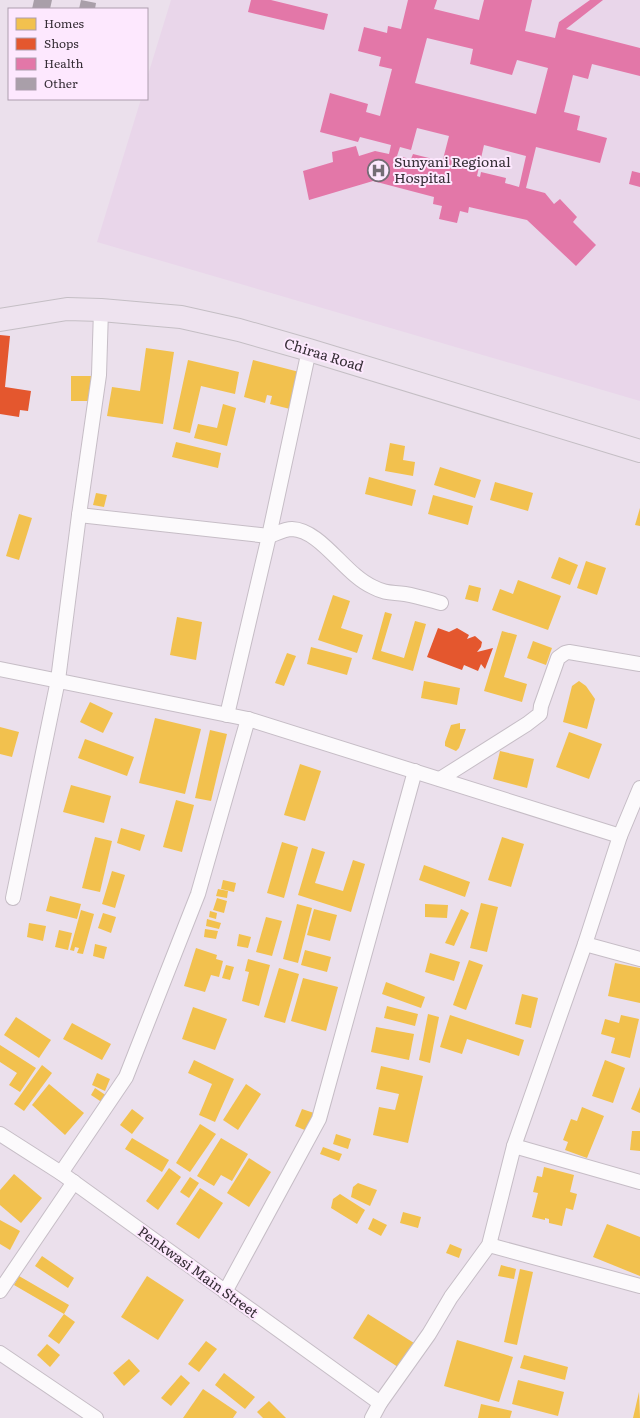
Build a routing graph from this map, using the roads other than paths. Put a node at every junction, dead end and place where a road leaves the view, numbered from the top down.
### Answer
1 (101, 310) junction
2 (0, 320) edge
3 (309, 350) junction
4 (640, 451) edge
5 (79, 515) junction
6 (269, 536) junction
7 (441, 603) dead end
8 (640, 664) edge
9 (0, 669) edge
10 (58, 680) junction
11 (227, 714) junction
12 (248, 719) junction
13 (414, 771) junction
14 (440, 779) junction
15 (640, 788) edge
16 (620, 836) junction
17 (13, 898) dead end
18 (584, 944) junction
19 (640, 959) edge
20 (0, 1134) edge
21 (514, 1146) junction
22 (61, 1173) junction
23 (74, 1182) junction
24 (640, 1182) edge
25 (489, 1245) junction
26 (640, 1286) edge
27 (0, 1291) edge
28 (225, 1292) junction
29 (0, 1353) edge
30 (380, 1404) junction
31 (96, 1418) edge
32 (372, 1418) edge

1 - 2 highway, Chiraa Road
1 - 3 highway, Chiraa Road
1 - 5 street
3 - 4 highway, Chiraa Road
3 - 6 street
5 - 6 street
5 - 10 street
6 - 7 street
6 - 11 street
8 - 14 street
9 - 10 street
10 - 11 street
10 - 17 street
11 - 12 street
12 - 13 street
12 - 22 street
13 - 14 street
13 - 28 street
14 - 16 street
15 - 16 street
16 - 18 street
18 - 19 street
18 - 21 street
20 - 22 street, Penkwasi Main Street
21 - 24 street
21 - 25 street
22 - 23 street, Penkwasi Main Street
23 - 27 street
23 - 28 street, Penkwasi Main Street
25 - 26 street
25 - 30 street
28 - 30 street, Penkwasi Main Street
29 - 31 street
30 - 32 street

